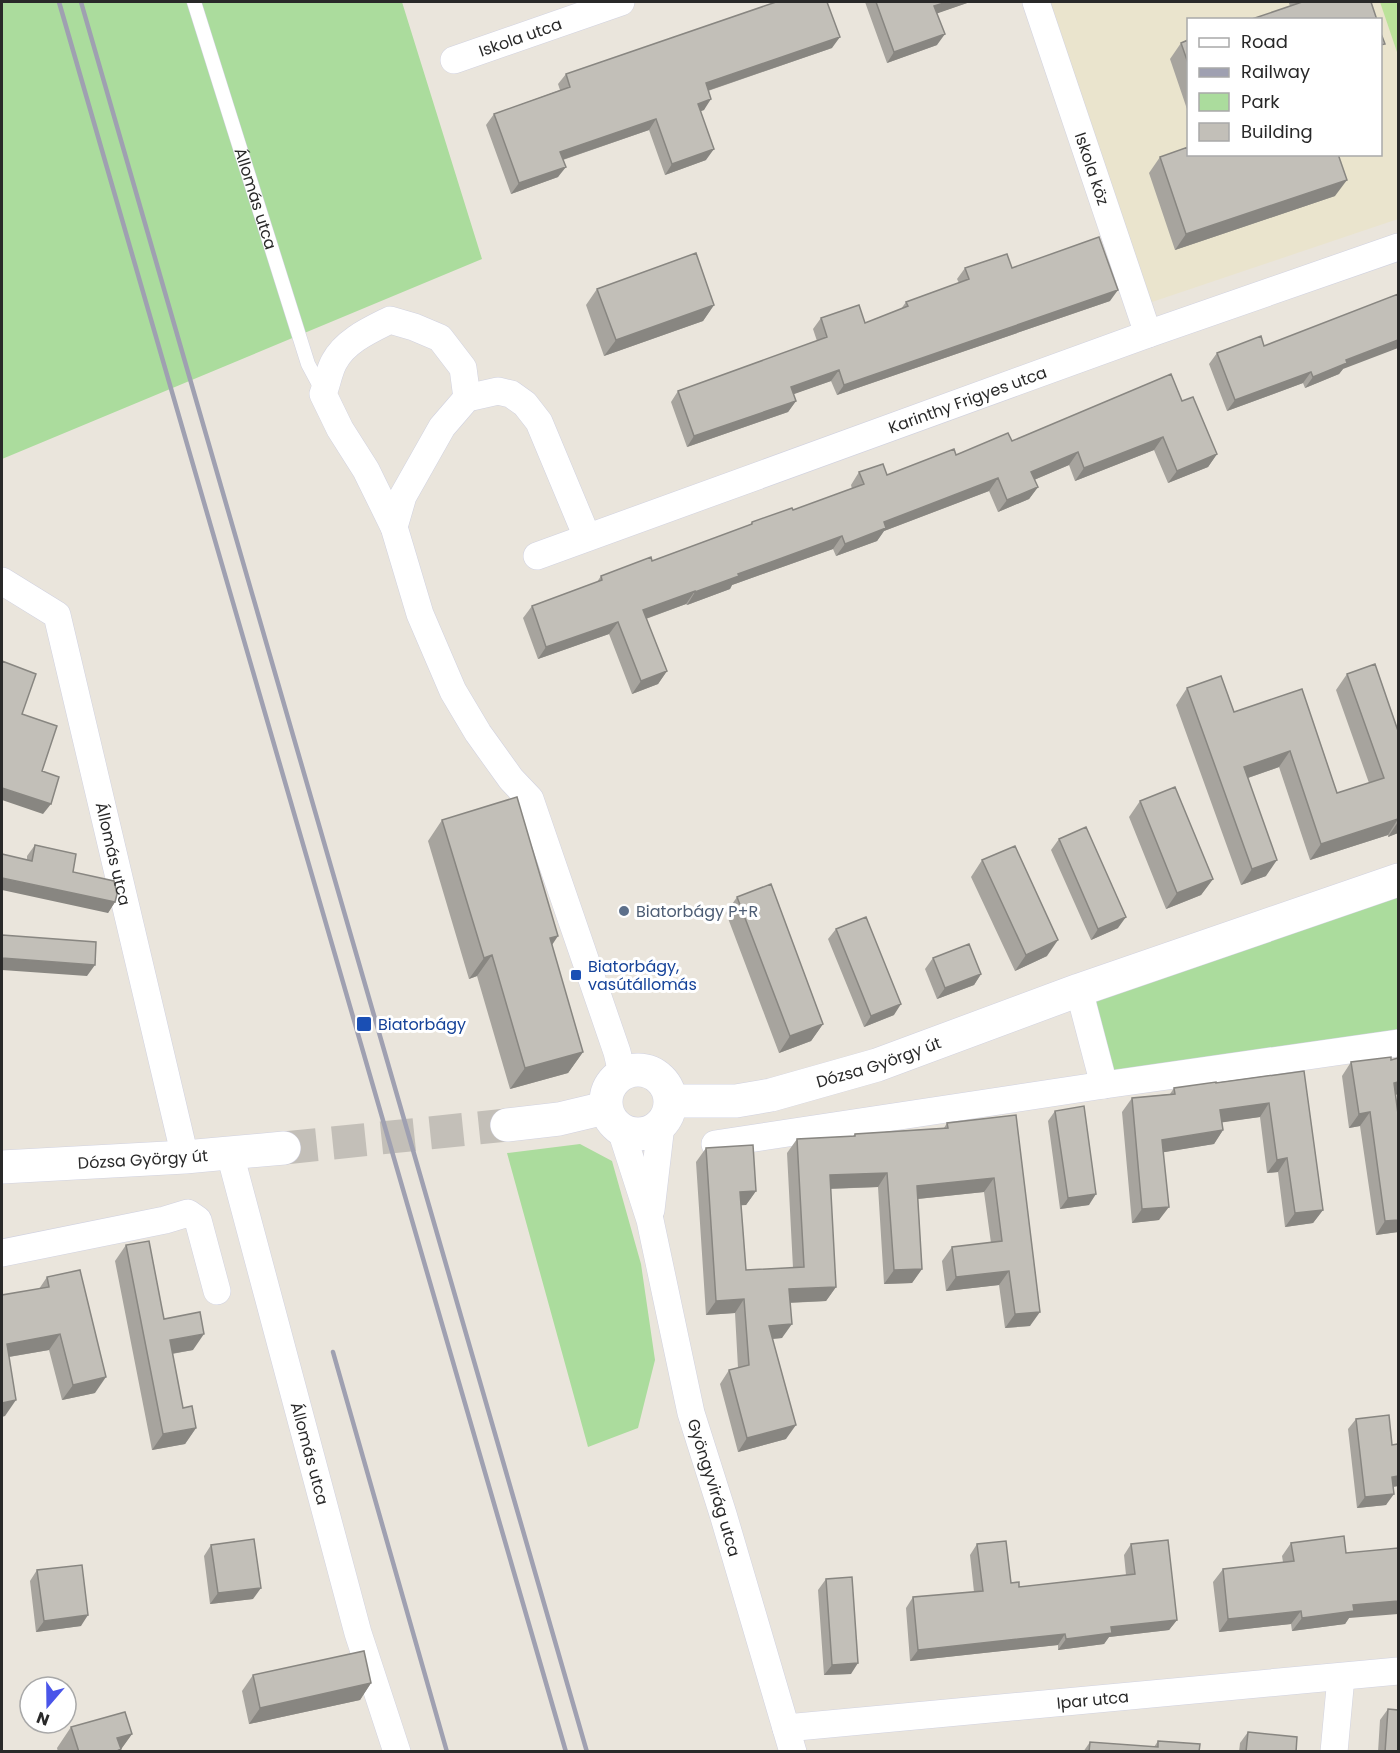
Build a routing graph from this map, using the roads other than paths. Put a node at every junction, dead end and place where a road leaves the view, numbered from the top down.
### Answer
1 (194, 2) edge
2 (621, 2) edge
3 (1036, 2) edge
4 (454, 60) dead end
5 (1398, 247) edge
6 (1148, 334) junction
7 (323, 394) junction
8 (467, 398) junction
9 (394, 526) junction
10 (587, 537) junction
11 (537, 556) dead end
12 (2, 580) edge
13 (1398, 880) edge
14 (1079, 990) junction
15 (1398, 1043) edge
16 (622, 1073) junction
17 (1104, 1085) junction
18 (787, 1092) junction
19 (666, 1113) junction
20 (613, 1119) junction
21 (507, 1125) tunnel mouth
22 (794, 1132) junction
23 (715, 1144) dead end
24 (284, 1148) tunnel mouth
25 (230, 1154) junction
26 (185, 1157) junction
27 (2, 1167) edge
28 (650, 1220) junction
29 (2, 1253) edge
30 (217, 1291) dead end
31 (1398, 1671) edge
32 (1341, 1677) junction
33 (789, 1740) edge
34 (397, 1752) edge
35 (1334, 1752) edge

1 - 7 lane, Állomás utca
2 - 4 street, Iskola utca
3 - 6 street, Iskola köz
5 - 6 street, Karinthy Frigyes utca
6 - 10 street, Karinthy Frigyes utca
7 - 8 street
7 - 9 street, Állomás utca
8 - 9 street
8 - 10 street
9 - 16 street, Állomás utca
10 - 11 street, Karinthy Frigyes utca
12 - 26 street, Állomás utca
13 - 14 street, Dózsa György út
14 - 17 street
14 - 18 street, Dózsa György út
15 - 17 street
16 - 19 street
16 - 20 street
17 - 22 street
18 - 19 street, Dózsa György út
18 - 22 street
19 - 20 street, Dózsa György út
19 - 28 street, Gyöngyvirág utca
20 - 21 street, Dózsa György út
20 - 28 street, Gyöngyvirág utca
22 - 23 street
24 - 25 street, Dózsa György út
25 - 26 street, Dózsa György út
25 - 34 street, Állomás utca
26 - 27 street, Dózsa György út
28 - 33 street, Gyöngyvirág utca
29 - 30 street
31 - 32 street, Ipar utca
32 - 33 street, Ipar utca
32 - 35 street

